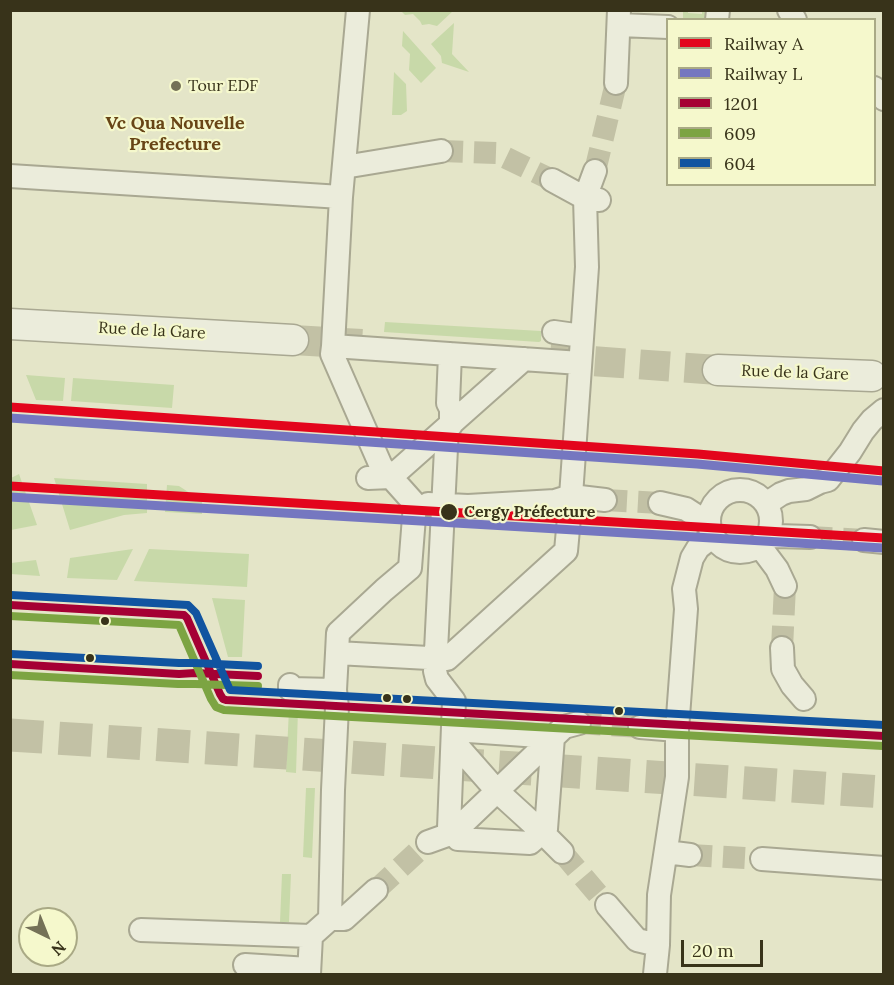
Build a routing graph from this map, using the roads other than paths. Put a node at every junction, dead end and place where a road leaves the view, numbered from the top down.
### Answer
1 (358, 10) edge
2 (619, 18) edge
3 (666, 27) edge
4 (616, 83) tunnel mouth
5 (441, 152) tunnel mouth
6 (344, 167) junction
7 (595, 171) tunnel mouth
8 (10, 176) edge
9 (552, 180) tunnel mouth
10 (341, 197) junction
11 (592, 199) junction
12 (10, 324) edge
13 (554, 332) dead end
14 (582, 336) junction
15 (293, 340) tunnel mouth
16 (333, 346) junction
17 (450, 354) junction
18 (524, 359) junction
19 (580, 363) junction
20 (718, 370) tunnel mouth
21 (872, 376) dead end
22 (884, 410) edge
23 (449, 426) junction
24 (391, 477) junction
25 (368, 478) dead end
26 (571, 496) junction
27 (605, 500) tunnel mouth
28 (660, 503) tunnel mouth
29 (415, 504) junction
30 (766, 504) junction
31 (443, 505) junction
32 (711, 529) junction
33 (810, 537) tunnel mouth
34 (763, 541) junction
35 (785, 586) tunnel mouth
36 (782, 648) tunnel mouth
37 (337, 653) junction
38 (436, 659) junction
39 (295, 687) dead end
40 (335, 690) junction
41 (804, 699) dead end
42 (579, 723) tunnel mouth
43 (640, 727) tunnel mouth
44 (677, 730) junction
45 (453, 736) junction
46 (552, 737) junction
47 (497, 790) junction
48 (542, 832) junction
49 (453, 834) junction
50 (428, 842) tunnel mouth
51 (562, 852) tunnel mouth
52 (666, 852) junction
53 (690, 855) tunnel mouth
54 (762, 859) tunnel mouth
55 (884, 868) edge
56 (376, 890) tunnel mouth
57 (607, 905) tunnel mouth
58 (330, 919) junction
59 (141, 930) dead end
60 (311, 936) junction
61 (658, 945) junction
62 (245, 965) dead end
63 (309, 972) edge
64 (655, 975) edge

1 - 6 street
2 - 3 street
2 - 4 street
5 - 6 street
6 - 10 street
7 - 11 street
8 - 10 street
9 - 11 street
10 - 16 street
11 - 14 street
12 - 15 street, Rue de la Gare
13 - 14 street
14 - 19 street
16 - 17 street
16 - 24 street
17 - 18 street
17 - 23 street
18 - 19 street
18 - 23 street
19 - 26 street
20 - 21 street, Rue de la Gare
22 - 30 street
23 - 24 street
23 - 31 street
24 - 25 street
24 - 29 street
26 - 27 street
26 - 31 street
26 - 38 street
28 - 32 street
29 - 31 street
29 - 37 street
30 - 32 street
30 - 34 street
31 - 38 street
32 - 34 street
32 - 44 street
33 - 34 street
34 - 35 street
36 - 41 street
37 - 38 street
37 - 40 street
38 - 45 street
39 - 40 street
40 - 58 street
42 - 46 street
43 - 44 street
44 - 52 street
45 - 46 street
45 - 47 street
45 - 49 street
46 - 47 street
46 - 48 street
47 - 48 street
47 - 49 street
48 - 49 street
48 - 51 street
49 - 50 street
52 - 53 street
52 - 61 street
54 - 55 street
56 - 58 street
57 - 61 street
58 - 60 street
59 - 60 street
60 - 63 street
61 - 64 street
62 - 63 street

